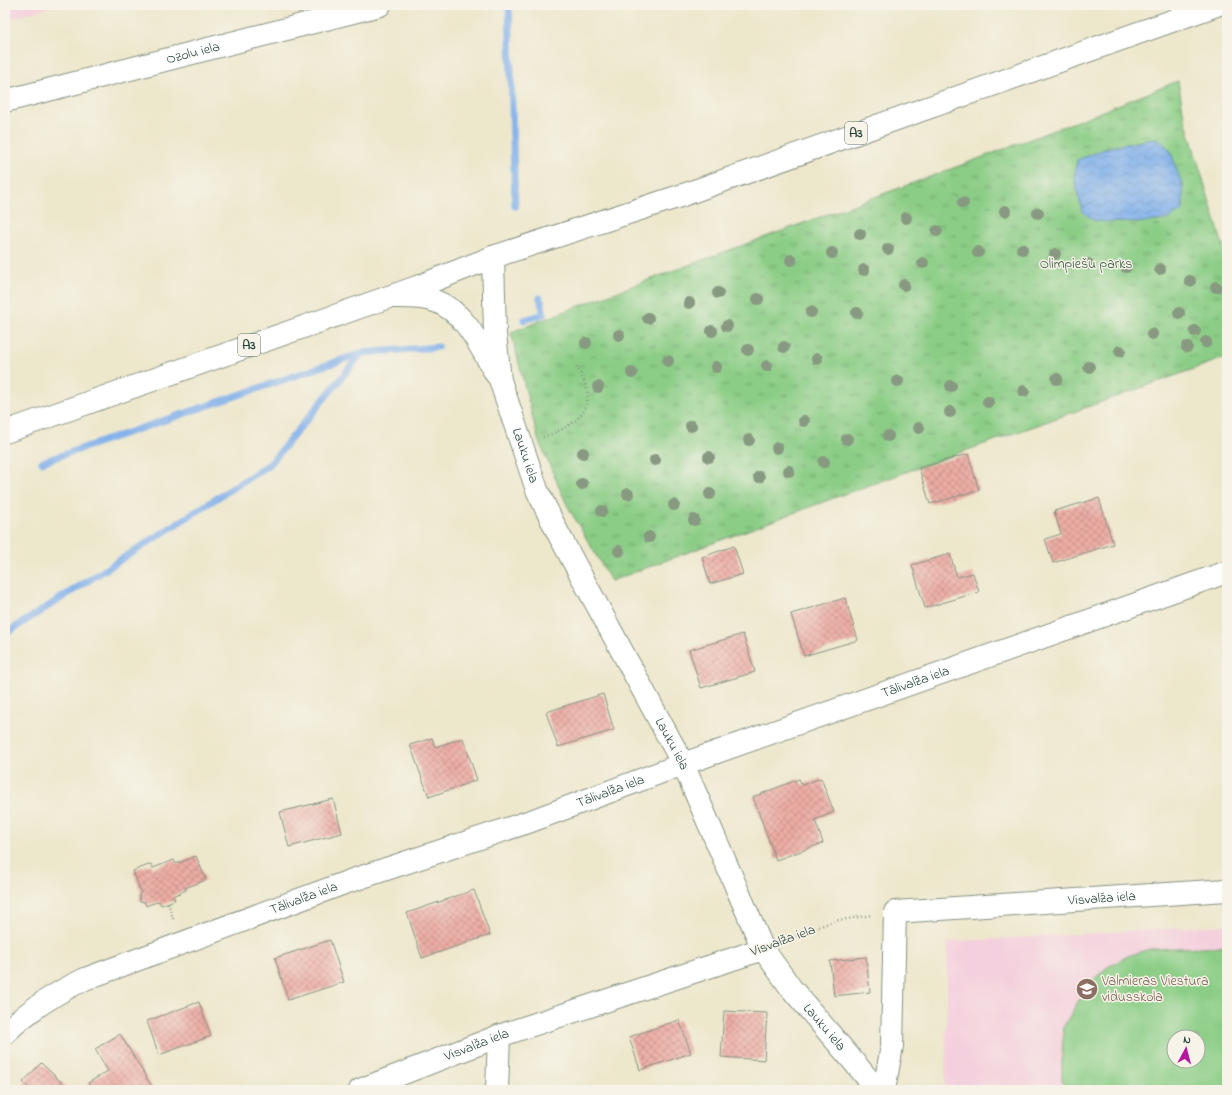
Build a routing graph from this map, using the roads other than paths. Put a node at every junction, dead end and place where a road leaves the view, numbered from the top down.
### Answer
1 (380, 5) edge
2 (1217, 5) edge
3 (5, 101) edge
4 (493, 257) junction
5 (387, 297) junction
6 (500, 380) junction
7 (5, 432) edge
8 (1227, 572) edge
9 (683, 764) junction
10 (1227, 890) edge
11 (763, 949) junction
12 (5, 1033) edge
13 (500, 1036) junction
14 (360, 1090) edge
15 (497, 1090) edge
16 (875, 1090) edge
17 (884, 1090) edge

1 - 3 main road, Ozolu iela
2 - 4 main road, A3
4 - 5 main road, A3
4 - 6 main road
5 - 6 main road
5 - 7 main road, A3
6 - 9 main road, Lauku iela
8 - 9 main road, Tālivalža iela
9 - 11 main road, Lauku iela
9 - 12 main road, Tālivalža iela
10 - 17 main road, Visvalža iela
11 - 13 main road, Visvalža iela
11 - 16 main road, Lauku iela
13 - 14 main road, Visvalža iela
13 - 15 main road

